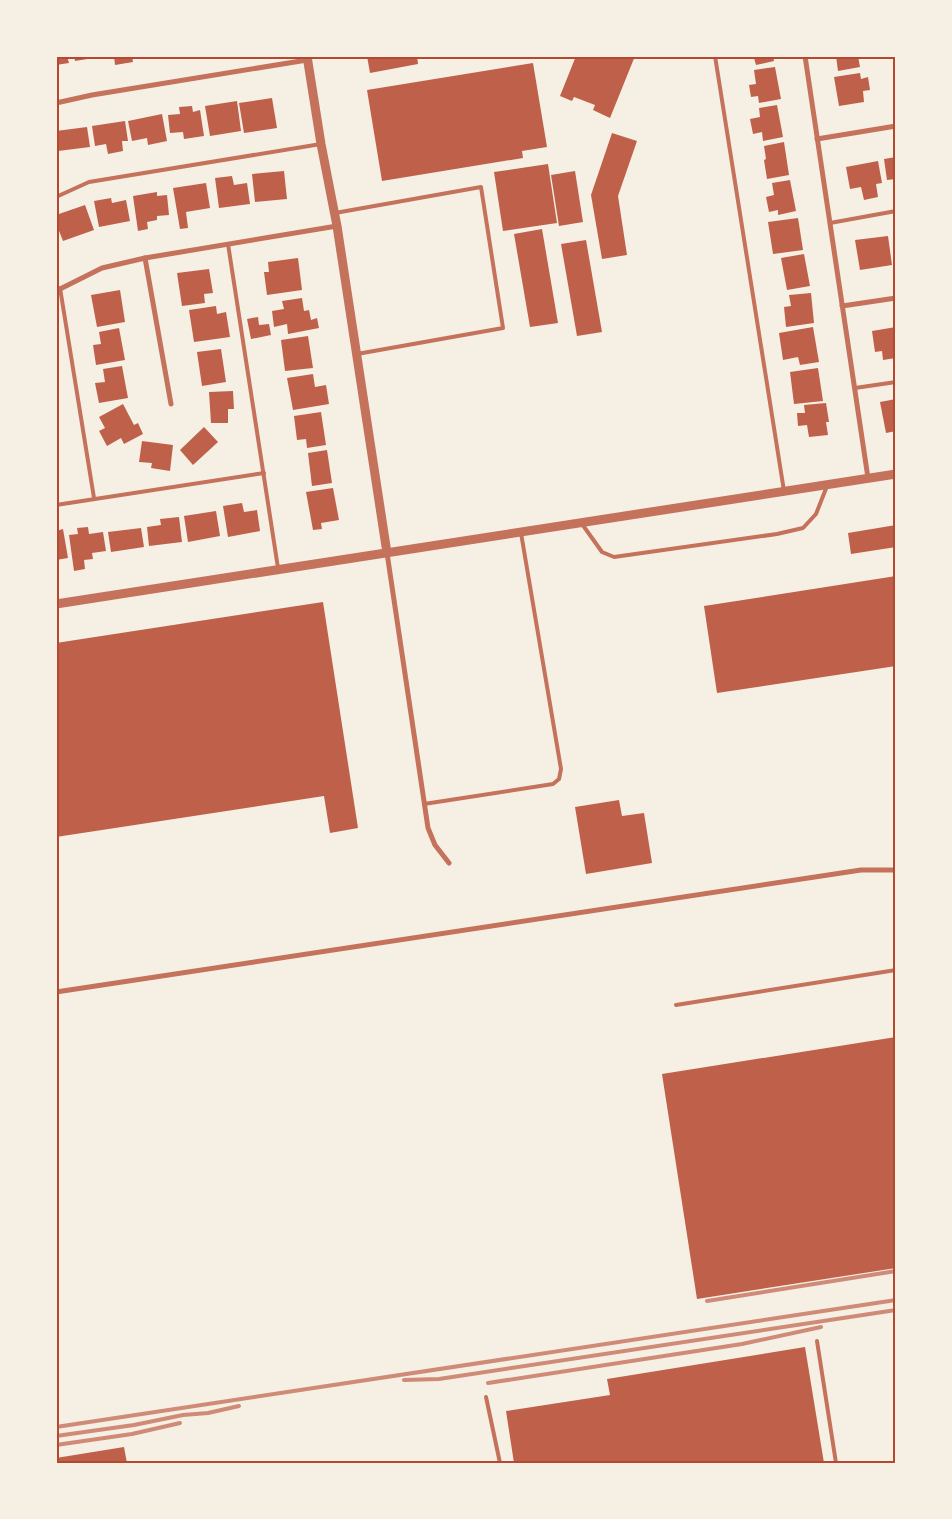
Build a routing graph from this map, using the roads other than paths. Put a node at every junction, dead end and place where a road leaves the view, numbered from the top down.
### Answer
1 (715, 56) edge
2 (805, 56) edge
3 (307, 58) edge
4 (56, 103) edge
5 (896, 126) edge
6 (817, 139) junction
7 (321, 144) junction
8 (56, 197) edge
9 (896, 211) edge
10 (334, 213) junction
11 (830, 223) junction
12 (336, 226) junction
13 (228, 244) junction
14 (146, 258) junction
15 (58, 290) edge
16 (896, 298) edge
17 (842, 306) junction
18 (357, 354) junction
19 (896, 382) edge
20 (855, 388) junction
21 (170, 404) dead end
22 (264, 473) junction
23 (896, 474) edge
24 (868, 478) junction
25 (828, 484) junction
26 (784, 491) junction
27 (94, 498) junction
28 (56, 505) edge
29 (581, 523) junction
30 (520, 532) junction
31 (387, 553) junction
32 (278, 570) junction
33 (56, 604) edge
34 (424, 804) junction
35 (449, 863) dead end
36 (896, 870) edge
37 (896, 970) edge
38 (56, 992) edge
39 (676, 1005) dead end
40 (817, 1341) dead end
41 (486, 1397) dead end
42 (500, 1463) edge
43 (836, 1463) edge

1 - 26 lane
2 - 6 street
3 - 4 street
3 - 7 street
5 - 6 street
6 - 11 street
7 - 8 lane
7 - 10 street
9 - 11 lane
10 - 12 street
10 - 18 lane
11 - 17 street
12 - 13 street
12 - 18 street
13 - 14 street
13 - 22 lane
14 - 15 street
14 - 21 street
15 - 27 lane
16 - 17 street
17 - 20 street
18 - 31 street
19 - 20 lane
20 - 24 street
22 - 27 lane
22 - 32 lane
23 - 24 street
24 - 25 street
25 - 26 street
25 - 29 lane
26 - 29 street
27 - 28 lane
29 - 30 street
30 - 31 street
30 - 34 lane
31 - 32 street
31 - 34 street
32 - 33 street
34 - 35 street
36 - 38 street
37 - 39 lane
40 - 43 lane
41 - 42 lane

